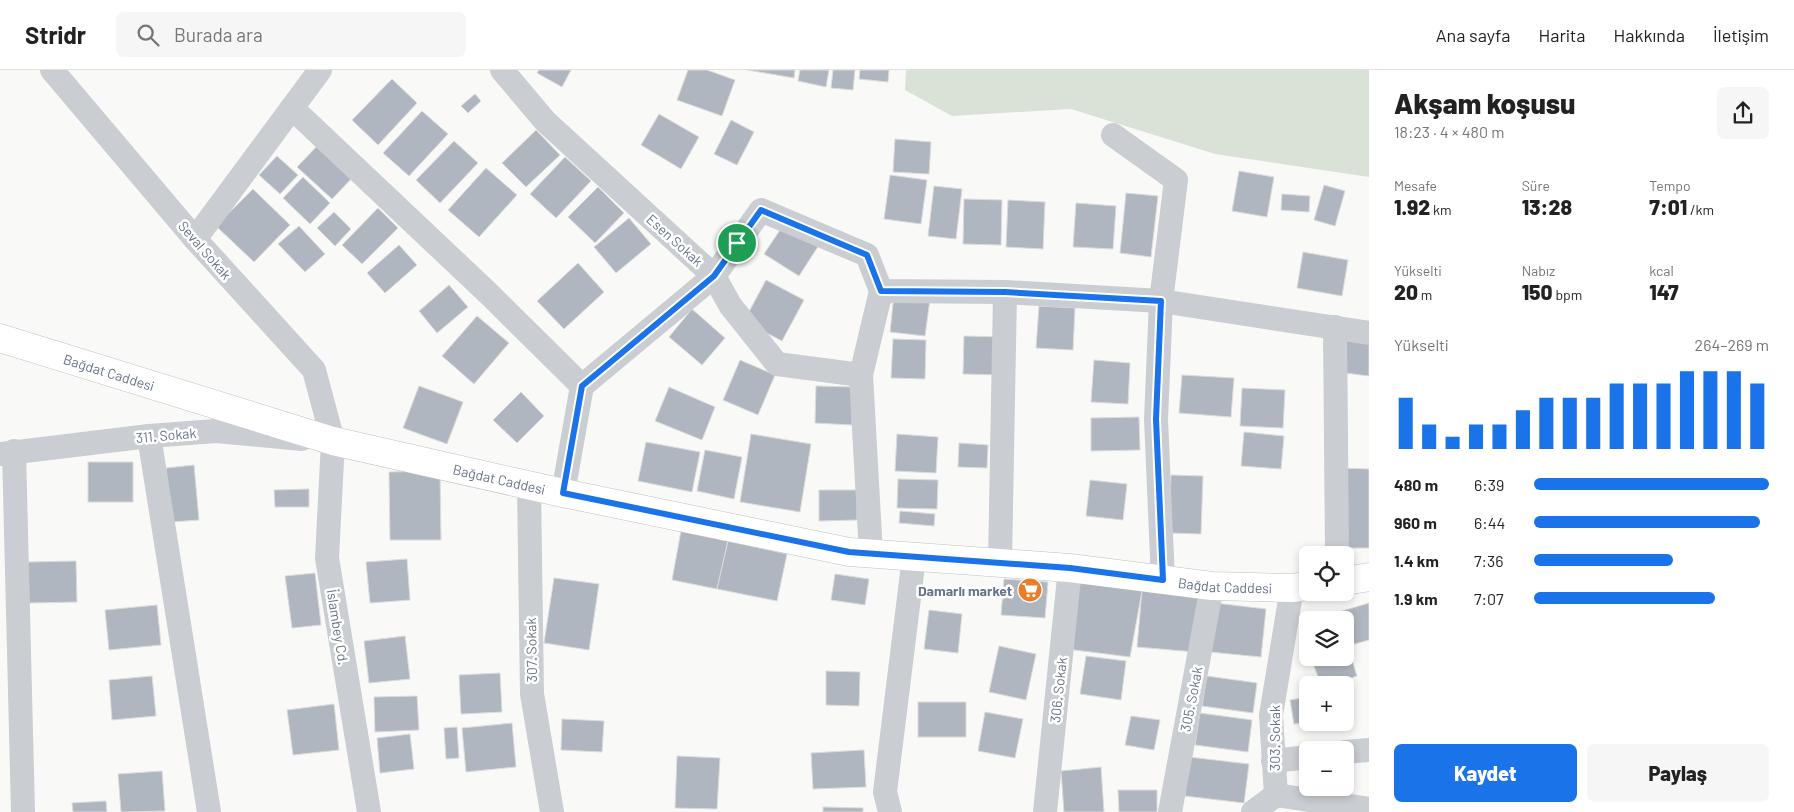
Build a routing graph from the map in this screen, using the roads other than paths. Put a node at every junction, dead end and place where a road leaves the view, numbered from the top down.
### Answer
1 (52, 70) edge
2 (320, 70) edge
3 (502, 70) edge
4 (292, 108) junction
5 (1113, 135) dead end
6 (195, 239) junction
7 (714, 276) junction
8 (881, 291) junction
9 (1005, 292) junction
10 (1161, 301) junction
11 (1335, 327) junction
12 (1369, 332) edge
13 (0, 338) edge
14 (861, 376) junction
15 (582, 386) junction
16 (149, 436) junction
17 (333, 441) junction
18 (7, 452) edge
19 (529, 486) junction
20 (563, 493) junction
21 (1337, 546) edge
22 (871, 554) junction
23 (914, 557) junction
24 (1000, 563) junction
25 (1070, 568) junction
26 (1369, 577) edge
27 (1163, 580) junction
28 (1354, 580) edge
29 (1212, 586) junction
30 (1299, 587) edge
31 (1299, 591) edge
32 (1369, 750) edge
33 (1354, 751) edge
34 (1299, 758) edge
35 (1273, 761) junction
36 (1276, 794) junction
37 (1369, 809) edge
38 (23, 812) edge
39 (209, 812) edge
40 (369, 812) edge
41 (552, 812) edge
42 (890, 812) edge
43 (1045, 812) edge
44 (1170, 812) edge
45 (1253, 812) edge

1 - 6 street, Seval Sokak
2 - 4 street
3 - 7 street, Esen Sokak
4 - 6 street
4 - 15 street
5 - 10 street
6 - 17 street, Seval Sokak
7 - 8 street
7 - 14 street
7 - 15 street, Esen Sokak
8 - 9 street
8 - 14 street
9 - 10 street
9 - 24 street
10 - 11 street
10 - 27 street
11 - 12 street
11 - 21 street
13 - 17 main road, Bağdat Caddesi
14 - 22 street
15 - 20 street
16 - 17 street, 311. Sokak
16 - 18 street, 311. Sokak
16 - 39 street
17 - 19 main road, Bağdat Caddesi
17 - 40 street, İslambey Cd.
18 - 38 street
19 - 20 main road, Bağdat Caddesi
19 - 41 street, 307. Sokak
20 - 22 main road, Bağdat Caddesi
22 - 23 main road, Bağdat Caddesi
23 - 24 main road, Bağdat Caddesi
23 - 42 street
24 - 25 main road, Bağdat Caddesi
25 - 27 main road, Bağdat Caddesi
25 - 43 street, 306. Sokak
26 - 28 main road
27 - 29 main road, Bağdat Caddesi
29 - 30 main road, Bağdat Caddesi
29 - 44 street, 305. Sokak
31 - 35 street, 303. Sokak
32 - 33 street
34 - 35 street
35 - 36 street, 303. Sokak
36 - 37 street
36 - 45 street

